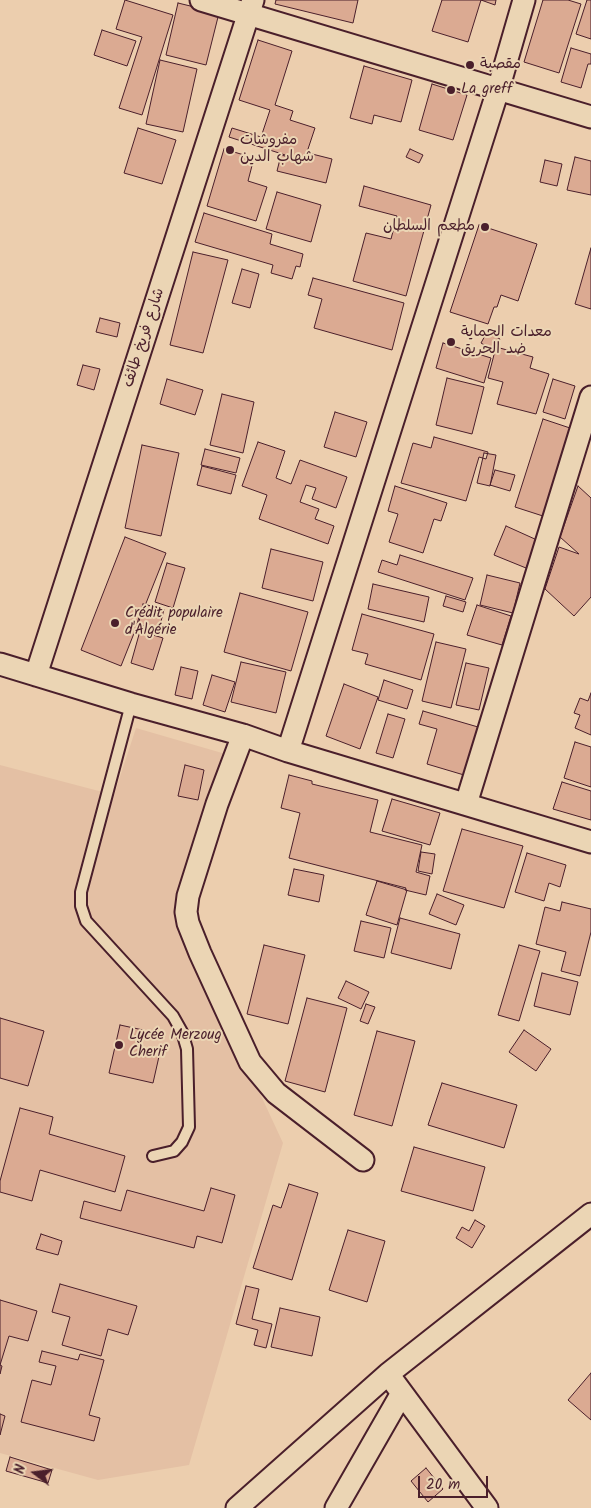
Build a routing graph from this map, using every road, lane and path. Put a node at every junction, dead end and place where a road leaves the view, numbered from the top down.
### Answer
1 (201, 0) edge
2 (524, 0) edge
3 (251, 7) edge
4 (498, 90) junction
5 (591, 117) edge
6 (591, 397) edge
7 (0, 664) edge
8 (36, 675) junction
9 (131, 704) junction
10 (243, 735) junction
11 (288, 751) junction
12 (466, 804) junction
13 (591, 842) edge
14 (152, 1156) dead end
15 (363, 1160) dead end
16 (591, 1214) edge
17 (388, 1374) junction
18 (402, 1393) junction
19 (237, 1508) edge
20 (336, 1508) edge
21 (487, 1508) edge

1 - 3 street
2 - 4 street
3 - 4 street
3 - 8 street, شارع فريخ طائف
4 - 5 street
4 - 11 street
6 - 12 street
7 - 8 street
8 - 9 street
9 - 10 street
9 - 14 lane
10 - 11 street
10 - 15 street
11 - 12 street
12 - 13 street
16 - 17 street
17 - 18 street
17 - 19 street
18 - 20 street
18 - 21 street

